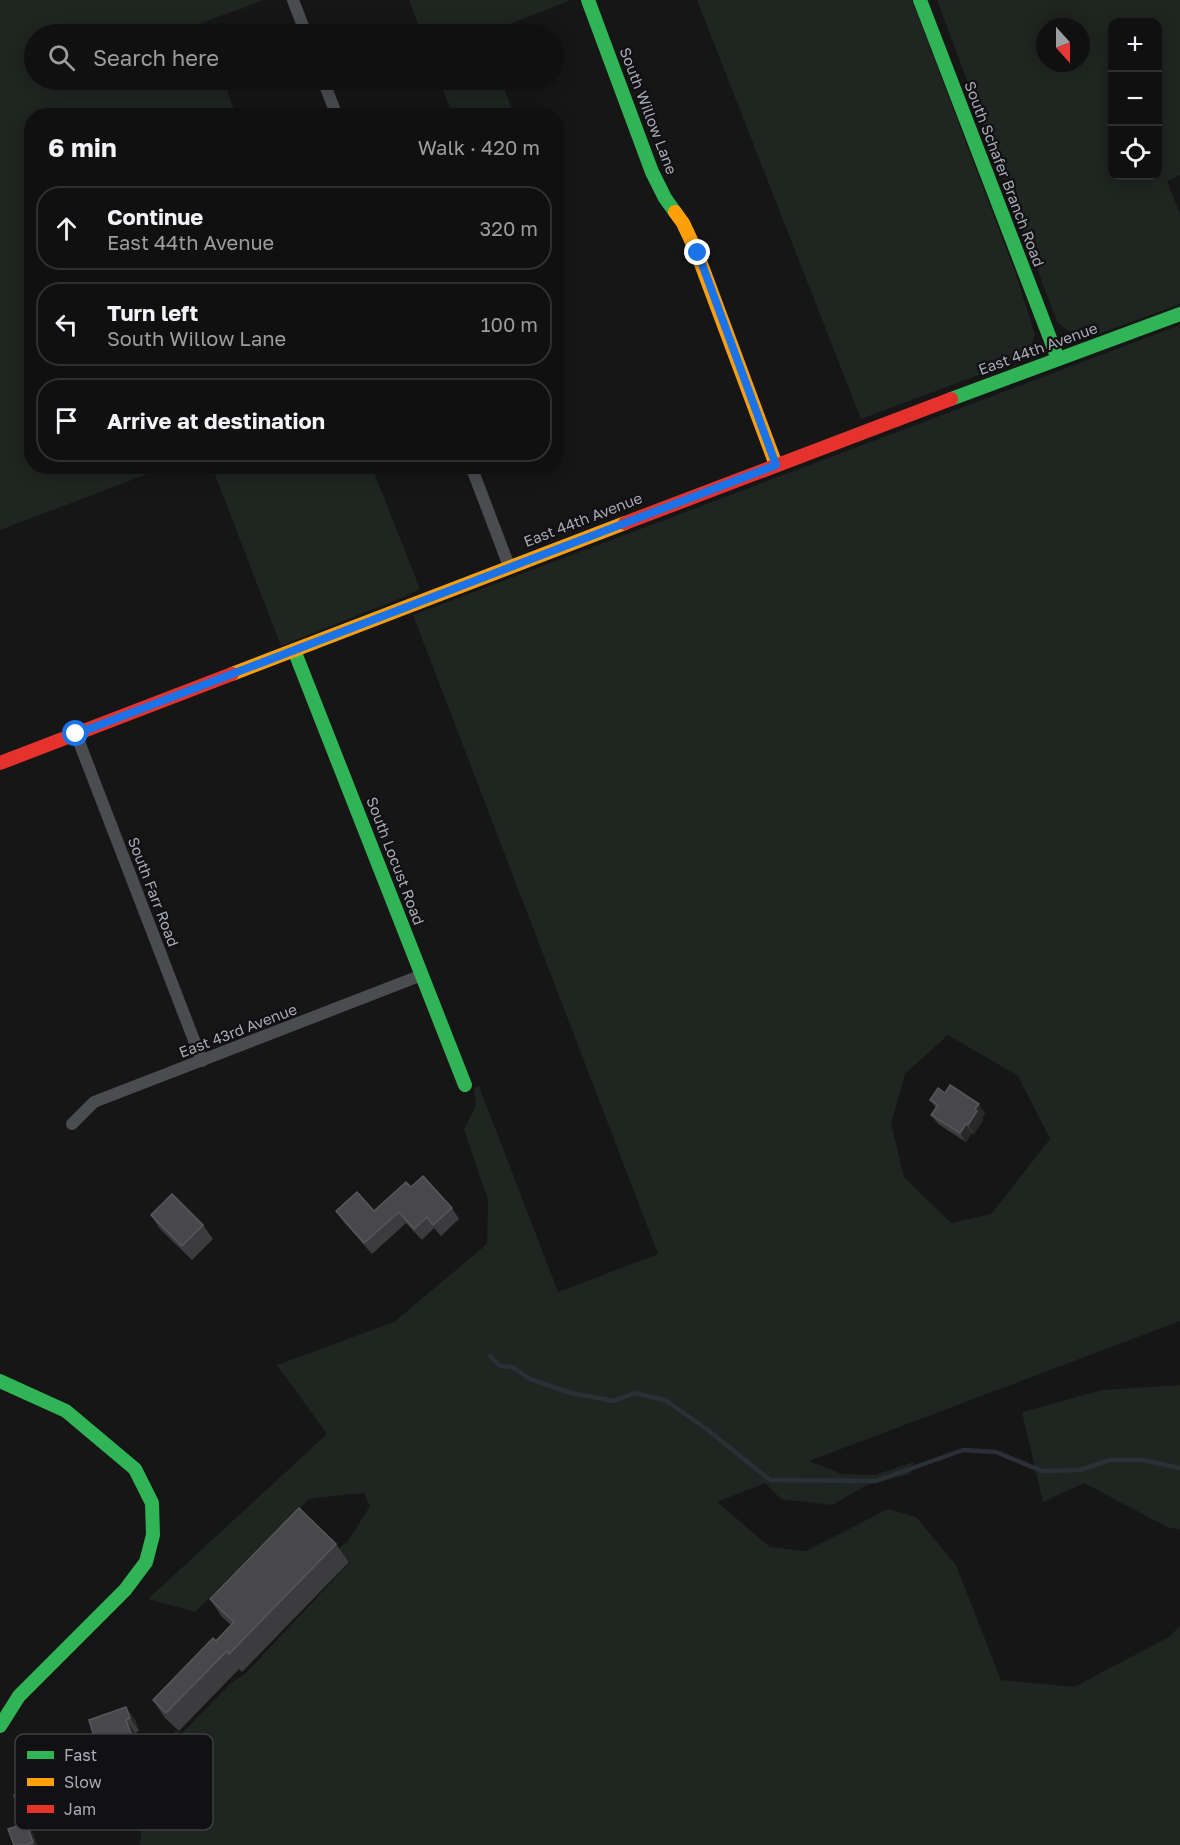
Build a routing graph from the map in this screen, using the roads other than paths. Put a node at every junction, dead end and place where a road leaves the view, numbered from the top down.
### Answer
1 (293, 0) edge
2 (588, 0) edge
3 (920, 0) edge
4 (302, 24) edge
5 (327, 90) edge
6 (334, 108) edge
7 (1180, 314) edge
8 (1058, 359) junction
9 (776, 465) junction
10 (474, 474) edge
11 (509, 566) junction
12 (294, 650) junction
13 (76, 734) junction
14 (0, 763) edge
15 (422, 975) junction
16 (202, 1061) junction
17 (465, 1085) dead end
18 (72, 1124) dead end
19 (0, 1381) edge
20 (0, 1726) edge

1 - 4 street
2 - 9 street, South Willow Lane
3 - 8 street, South Schafer Branch Road
5 - 6 street
7 - 8 street, East 44th Avenue
8 - 9 street, East 44th Avenue
9 - 11 street, East 44th Avenue
10 - 11 street
11 - 12 street, East 44th Avenue
12 - 13 street, East 44th Avenue
12 - 15 street, South Locust Road
13 - 14 street, East 44th Avenue
13 - 16 street, South Farr Road
15 - 16 street, East 43rd Avenue
15 - 17 street, South Locust Road
16 - 18 street, East 43rd Avenue
19 - 20 street

